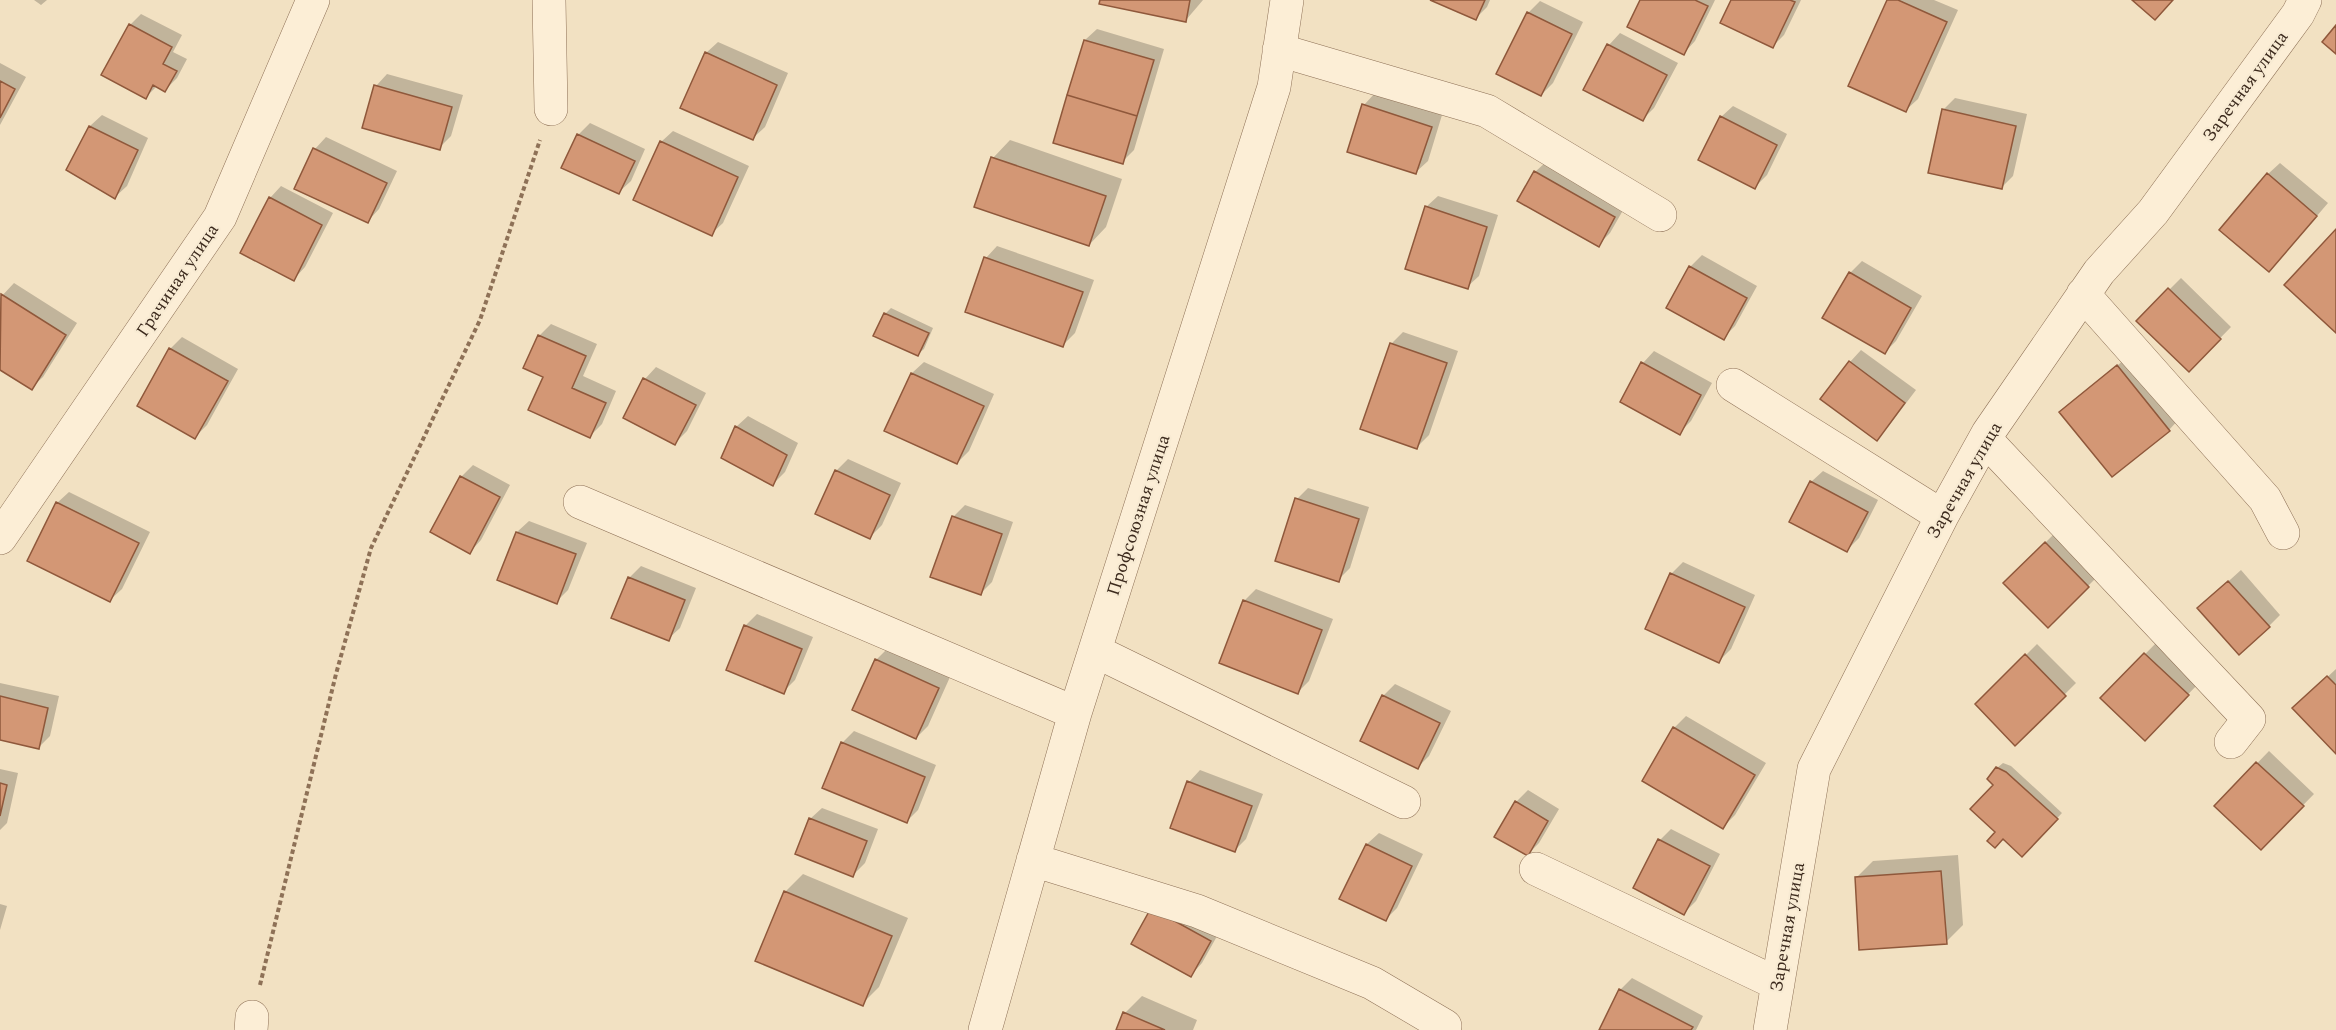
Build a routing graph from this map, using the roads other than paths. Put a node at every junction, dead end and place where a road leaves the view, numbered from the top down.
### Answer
1 (313, 0) edge
2 (549, 0) edge
3 (1287, 0) edge
4 (2294, 4) edge
5 (1279, 50) junction
6 (551, 109) road end
7 (1660, 215) dead end
8 (2084, 294) junction
9 (1733, 385) dead end
10 (1985, 439) junction
11 (580, 502) dead end
12 (1942, 516) junction
13 (2283, 533) dead end
14 (0, 538) edge
15 (1095, 651) junction
16 (1075, 713) junction
17 (2231, 742) dead end
18 (1404, 802) dead end
19 (1033, 860) junction
20 (1536, 869) dead end
21 (1778, 984) junction
22 (1445, 1026) dead end
23 (985, 1030) edge
24 (1770, 1030) edge

1 - 14 street, Грачиная улица
2 - 6 street
3 - 5 street, Профсоюзная улица
4 - 8 street, Заречная улица
5 - 7 street
5 - 15 street, Профсоюзная улица
8 - 10 street, Заречная улица
8 - 13 street
9 - 12 street
10 - 12 street, Заречная улица
10 - 17 street
11 - 16 street
12 - 21 street, Заречная улица
15 - 16 street, Профсоюзная улица
15 - 18 street
16 - 19 street, Профсоюзная улица
19 - 22 street
19 - 23 street, Профсоюзная улица
20 - 21 street
21 - 24 street, Заречная улица

